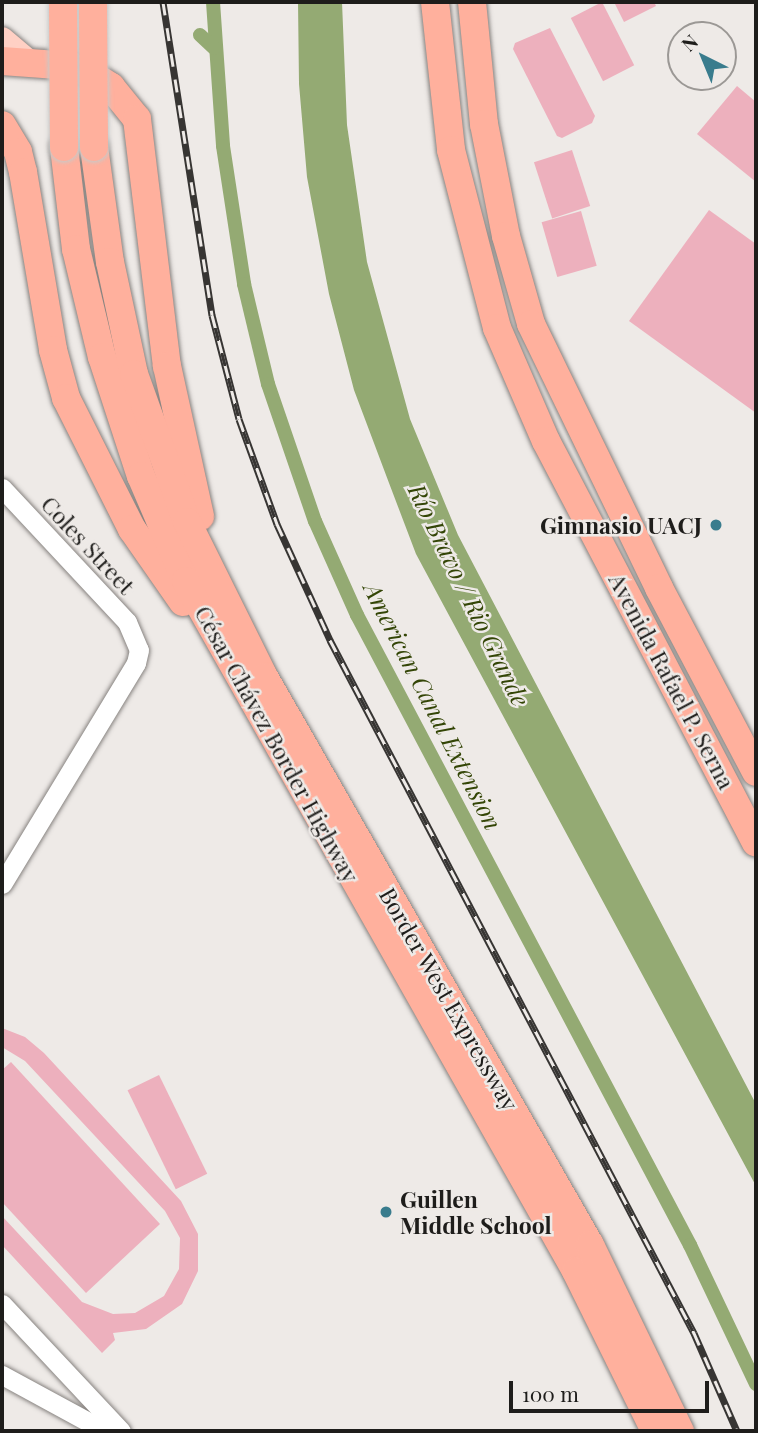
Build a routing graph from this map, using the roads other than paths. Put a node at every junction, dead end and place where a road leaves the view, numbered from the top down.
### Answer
1 (63, 2) edge
2 (93, 2) edge
3 (435, 2) edge
4 (472, 2) edge
5 (2, 39) edge
6 (15, 61) edge
7 (2, 125) edge
8 (2, 152) edge
9 (23, 173) junction
10 (5, 497) edge
11 (235, 621) junction
12 (252, 686) junction
13 (756, 772) edge
14 (756, 842) edge
15 (2, 884) edge
16 (541, 1184) junction
17 (2, 1304) edge
18 (2, 1376) edge
19 (105, 1431) edge
20 (121, 1431) edge
21 (655, 1431) edge
22 (680, 1431) edge

1 - 12 highway, César Chávez Border Highway, bridge
2 - 11 highway, bridge
3 - 14 highway, Avenida Rafael P. Serna
4 - 13 highway, Avenida Rafael P. Serna
5 - 6 main road
6 - 11 highway
7 - 9 highway
8 - 9 highway
9 - 12 highway
10 - 15 street, Coles Street
11 - 12 highway
12 - 16 highway, César Chávez Border Highway
16 - 21 highway, César Chávez Border Highway
16 - 22 highway
17 - 20 street
18 - 19 street

